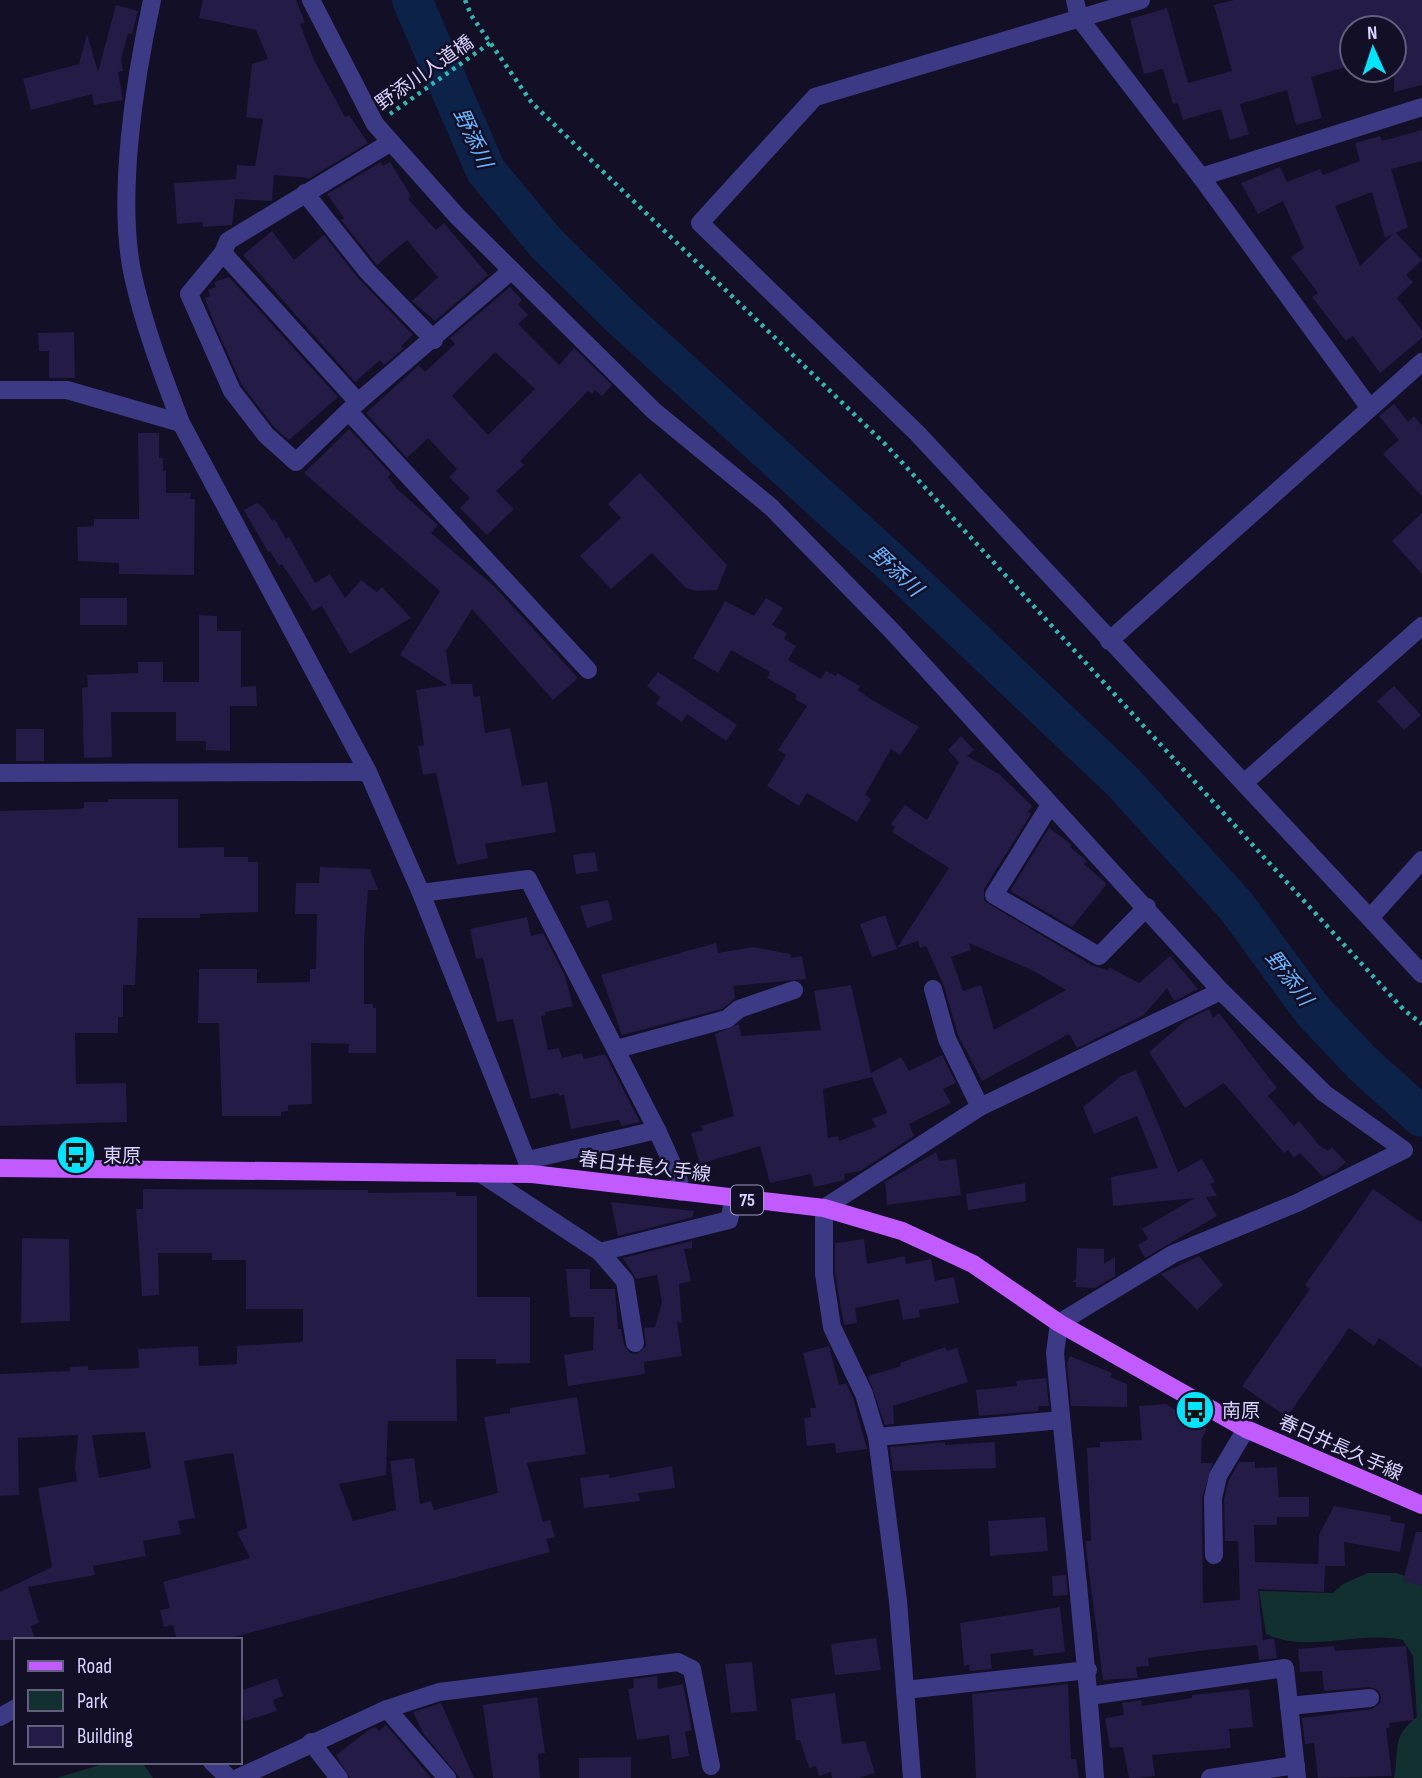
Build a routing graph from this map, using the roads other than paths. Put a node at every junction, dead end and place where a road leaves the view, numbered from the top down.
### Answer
1 (152, 0) edge
2 (311, 0) edge
3 (1075, 0) edge
4 (1141, 0) edge
5 (1079, 18) junction
6 (1422, 107) edge
7 (391, 142) junction
8 (1201, 177) junction
9 (305, 193) junction
10 (223, 253) junction
11 (512, 270) junction
12 (434, 340) junction
13 (1422, 362) edge
14 (0, 390) edge
15 (1369, 407) junction
16 (354, 408) junction
17 (181, 423) junction
18 (1422, 626) edge
19 (1109, 641) junction
20 (588, 670) dead end
21 (368, 772) junction
22 (0, 773) edge
23 (1244, 783) junction
24 (1050, 805) junction
25 (1422, 860) edge
26 (421, 893) junction
27 (1147, 907) junction
28 (1370, 918) junction
29 (1422, 974) edge
30 (933, 989) dead end
31 (794, 990) dead end
32 (1221, 991) junction
33 (617, 1049) junction
34 (980, 1107) junction
35 (657, 1130) junction
36 (530, 1167) junction
37 (0, 1168) edge
38 (480, 1173) junction
39 (681, 1192) junction
40 (734, 1198) junction
41 (824, 1208) junction
42 (600, 1252) junction
43 (1059, 1323) junction
44 (635, 1343) dead end
45 (1061, 1420) junction
46 (1246, 1429) junction
47 (877, 1437) junction
48 (1422, 1505) edge
49 (1214, 1555) dead end
50 (1088, 1670) junction
51 (905, 1690) junction
52 (1089, 1696) junction
53 (1370, 1698) dead end
54 (1289, 1706) junction
55 (387, 1709) junction
56 (311, 1742) junction
57 (214, 1764) edge
58 (711, 1766) dead end
59 (1297, 1771) edge
60 (229, 1778) edge
61 (238, 1778) edge
62 (339, 1778) edge
63 (447, 1778) edge
64 (912, 1778) edge
65 (1095, 1778) edge
66 (1210, 1778) edge

1 - 17 street
2 - 7 street
3 - 5 street
4 - 5 street
5 - 8 street
5 - 19 street
6 - 8 street
7 - 9 street
7 - 11 street
8 - 15 street
9 - 10 street
9 - 12 street
10 - 16 street
10 - 16 street
11 - 12 street
11 - 24 street
12 - 16 street
13 - 15 street
14 - 17 street
15 - 19 street
16 - 20 street
17 - 21 street
18 - 23 street
19 - 23 street
21 - 22 street
21 - 26 street
23 - 28 street
24 - 27 street
24 - 27 street
25 - 28 street
26 - 33 street
26 - 36 street
27 - 32 street
28 - 29 street
30 - 34 street
31 - 33 street
32 - 34 street
32 - 43 street
33 - 35 street
34 - 41 street
35 - 36 street
35 - 39 street
36 - 38 main road, 春日井長久手線 / 75
36 - 39 main road, 春日井長久手線 / 75
37 - 38 main road, 春日井長久手線 / 75
38 - 42 street
39 - 40 main road, 春日井長久手線 / 75
40 - 41 main road, 春日井長久手線 / 75
40 - 42 street
41 - 43 main road, 春日井長久手線 / 75
41 - 47 street
42 - 44 street
43 - 45 street
43 - 46 main road, 春日井長久手線 / 75
45 - 47 street
45 - 50 street
46 - 48 main road, 春日井長久手線 / 75
46 - 49 street
47 - 51 street
50 - 51 street
50 - 52 street
51 - 64 street
52 - 54 street
52 - 65 street
53 - 54 street
54 - 59 street
55 - 56 street
55 - 58 street
55 - 63 street
56 - 61 street
56 - 62 street
57 - 60 street
59 - 66 street

